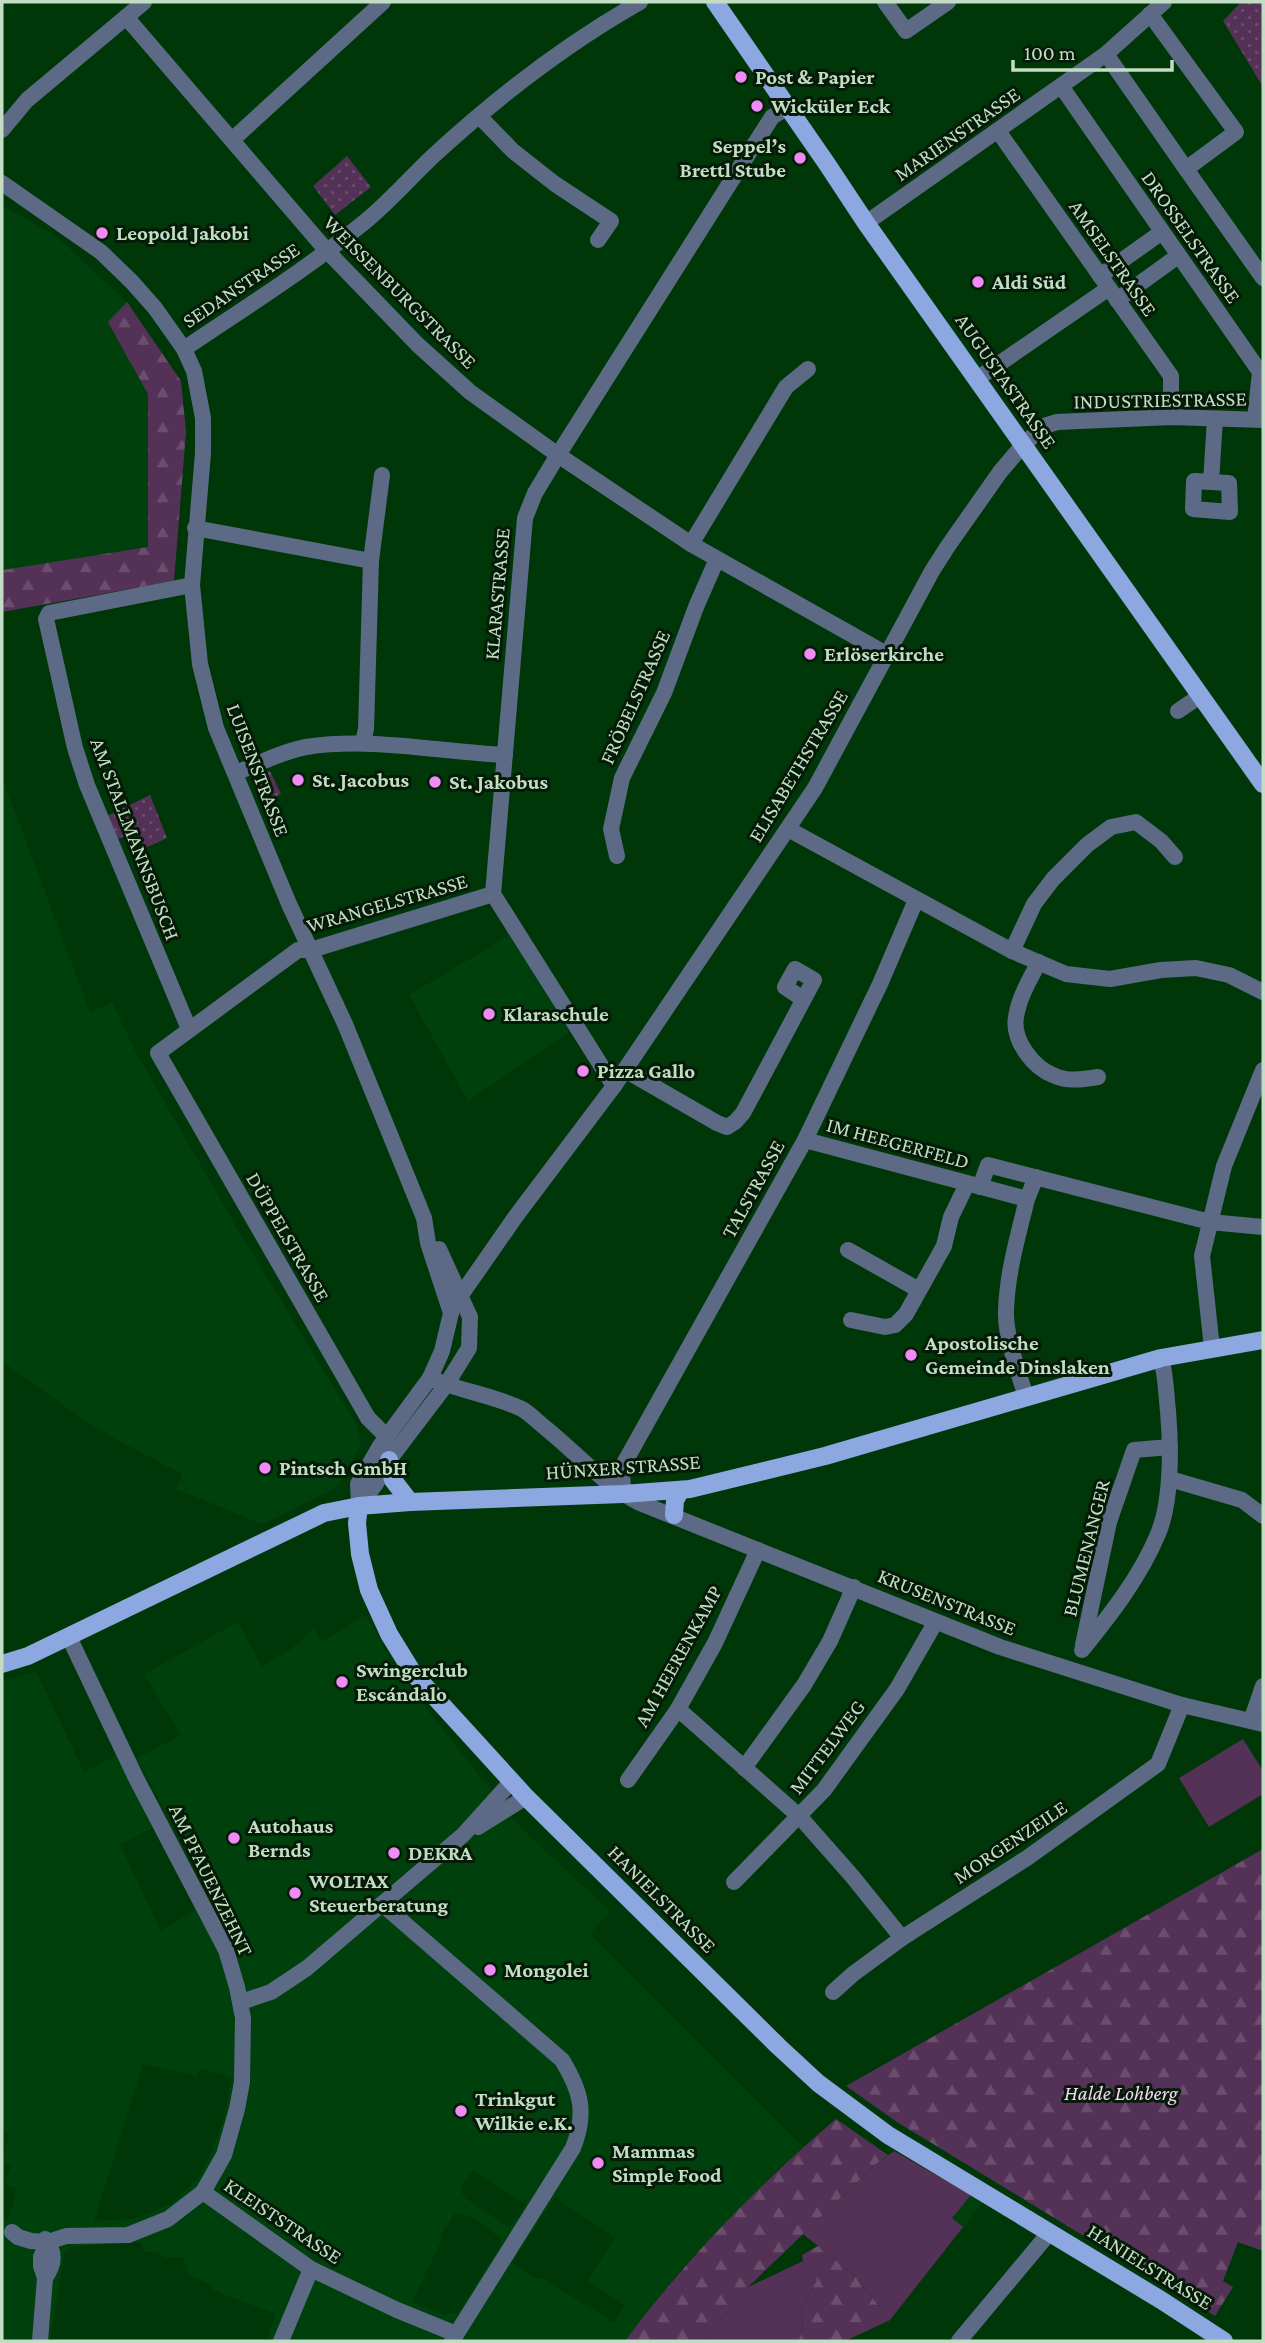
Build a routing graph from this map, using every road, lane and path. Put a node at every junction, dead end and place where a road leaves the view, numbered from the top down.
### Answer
1 (144, 2) edge
2 (383, 2) edge
3 (640, 2) edge
4 (715, 2) edge
5 (886, 2) edge
6 (948, 2) edge
7 (1164, 2) edge
8 (1150, 14) junction
9 (126, 17) junction
10 (1106, 54) junction
11 (1061, 86) junction
12 (788, 107) junction
13 (479, 116) junction
14 (2, 130) edge
15 (998, 131) junction
16 (232, 140) junction
17 (1186, 169) junction
18 (2, 183) edge
19 (866, 223) junction
20 (1162, 232) junction
21 (598, 240) dead end
22 (327, 251) junction
23 (1178, 256) junction
24 (1263, 278) edge
25 (1109, 288) junction
26 (184, 349) junction
27 (808, 369) dead end
28 (976, 379) junction
29 (1171, 417) junction
30 (1214, 419) junction
31 (1259, 419) edge
32 (1023, 445) junction
33 (558, 455) junction
34 (382, 475) dead end
35 (1211, 482) dead end
36 (195, 528) junction
37 (691, 544) junction
38 (717, 559) junction
39 (371, 561) junction
40 (192, 585) junction
41 (888, 655) junction
42 (1200, 696) junction
43 (1178, 711) dead end
44 (363, 743) junction
45 (505, 755) junction
46 (235, 773) junction
47 (1263, 784) edge
48 (788, 829) junction
49 (617, 856) dead end
50 (1175, 857) dead end
51 (493, 894) junction
52 (916, 900) junction
53 (311, 950) junction
54 (1012, 951) junction
55 (1040, 962) junction
56 (1263, 992) edge
57 (803, 999) dead end
58 (189, 1028) junction
59 (159, 1053) joint
60 (625, 1070) junction
61 (1263, 1070) edge
62 (1098, 1077) dead end
63 (614, 1087) junction
64 (1256, 1107) edge
65 (805, 1140) junction
66 (1036, 1177) junction
67 (973, 1185) junction
68 (1027, 1199) junction
69 (424, 1218) junction
70 (1210, 1222) junction
71 (1263, 1227) edge
72 (848, 1250) dead end
73 (919, 1290) junction
74 (461, 1295) junction
75 (451, 1313) junction
76 (851, 1320) dead end
77 (1263, 1340) edge
78 (1212, 1348) junction
79 (1161, 1358) junction
80 (430, 1378) junction
81 (446, 1385) junction
82 (1026, 1396) junction
83 (387, 1437) junction
84 (1170, 1447) junction
85 (389, 1460) junction
86 (622, 1467) junction
87 (595, 1472) junction
88 (1170, 1479) junction
89 (681, 1490) junction
90 (623, 1494) junction
91 (410, 1502) junction
92 (359, 1506) junction
93 (1263, 1514) edge
94 (674, 1515) junction
95 (758, 1550) junction
96 (854, 1587) junction
97 (935, 1623) junction
98 (69, 1637) junction
99 (1082, 1650) junction
100 (2, 1664) edge
101 (1074, 1670) junction
102 (1263, 1686) edge
103 (1182, 1705) junction
104 (677, 1709) junction
105 (1257, 1722) edge
106 (744, 1768) junction
107 (628, 1780) dead end
108 (511, 1782) junction
109 (526, 1797) junction
110 (800, 1817) junction
111 (463, 1835) junction
112 (734, 1882) dead end
113 (382, 1905) junction
114 (902, 1938) junction
115 (833, 1992) dead end
116 (241, 2002) junction
117 (203, 2192) junction
118 (7, 2231) edge
119 (1051, 2232) junction
120 (48, 2242) junction
121 (311, 2269) junction
122 (454, 2338) edge
123 (40, 2341) edge
124 (281, 2341) edge
125 (959, 2341) edge
126 (1224, 2341) edge

1 - 9 street
2 - 16 street
3 - 13 street, SEDANSTRASSE
4 - 12 main road, AUGUSTASTRASSE
5 - 6 street
7 - 8 street, MARIENSTRASSE
8 - 10 street, MARIENSTRASSE
8 - 17 street
9 - 14 street
9 - 16 street, WEISSENBURGSTRASSE
10 - 11 street, MARIENSTRASSE
10 - 17 street
11 - 15 street, MARIENSTRASSE
11 - 20 street, DROSSELSTRASSE
12 - 19 main road, AUGUSTASTRASSE
12 - 33 street, KLARASTRASSE
13 - 21 street
13 - 22 street, SEDANSTRASSE
15 - 19 street, MARIENSTRASSE
15 - 25 street, AMSELSTRASSE
16 - 22 street, WEISSENBURGSTRASSE
17 - 24 street
18 - 26 street, LUISENSTRASSE
19 - 28 main road, AUGUSTASTRASSE
20 - 23 street, DROSSELSTRASSE
20 - 25 street
22 - 26 street, SEDANSTRASSE
22 - 33 street, WEISSENBURGSTRASSE
23 - 25 street
23 - 31 street, DROSSELSTRASSE
25 - 28 street
25 - 29 street, AMSELSTRASSE
26 - 36 street, LUISENSTRASSE
27 - 37 street
28 - 32 main road, AUGUSTASTRASSE
29 - 30 street, INDUSTRIESTRASSE
29 - 32 street, INDUSTRIESTRASSE
30 - 31 street, INDUSTRIESTRASSE
30 - 35 street
32 - 41 street, ELISABETHSTRASSE
32 - 42 main road, AUGUSTASTRASSE
33 - 37 street, WEISSENBURGSTRASSE
33 - 45 street, KLARASTRASSE
34 - 39 street
36 - 39 street
36 - 40 street, LUISENSTRASSE
37 - 38 street, WEISSENBURGSTRASSE
38 - 41 street, WEISSENBURGSTRASSE
38 - 49 street, FRÖBELSTRASSE
39 - 44 street
40 - 46 street, LUISENSTRASSE
40 - 58 street, AM STALLMANNSBUSCH
41 - 48 street, ELISABETHSTRASSE
42 - 43 street
42 - 47 main road, AUGUSTASTRASSE
44 - 45 street
44 - 46 street
45 - 51 street, KLARASTRASSE
46 - 53 street, LUISENSTRASSE
48 - 52 street
48 - 60 street, ELISABETHSTRASSE
50 - 54 street
51 - 53 street, WRANGELSTRASSE
51 - 63 street
52 - 54 street
52 - 65 street, TALSTRASSE
53 - 58 street, WRANGELSTRASSE
53 - 69 street, LUISENSTRASSE
54 - 55 street
55 - 56 street
55 - 62 street
57 - 60 street
58 - 59 street, WRANGELSTRASSE
59 - 83 street, DÜPPELSTRASSE
60 - 63 street, ELISABETHSTRASSE
61 - 64 street
63 - 74 street, ELISABETHSTRASSE
64 - 70 street
65 - 67 street, IM HEEGERFELD
65 - 86 street, TALSTRASSE
66 - 67 street, IM HEEGERFELD
66 - 68 street
66 - 70 street, IM HEEGERFELD
67 - 68 street, IM HEEGERFELD
67 - 73 street
68 - 82 street
69 - 74 street, LUISENSTRASSE
69 - 75 street, LUISENSTRASSE
70 - 71 street, IM HEEGERFELD
70 - 78 street
72 - 73 street
73 - 76 street
74 - 75 street
74 - 81 street, LUISENSTRASSE
75 - 80 street
77 - 78 main road, HÜNXER STRASSE
78 - 79 main road, HÜNXER STRASSE
79 - 82 main road, HÜNXER STRASSE
79 - 84 street, BLUMENANGER
80 - 81 street
80 - 83 street
81 - 85 street, LUISENSTRASSE
81 - 87 street
82 - 89 main road, HÜNXER STRASSE
83 - 92 street
84 - 88 street, BLUMENANGER
84 - 99 street, BLUMENANGER
85 - 91 main road
85 - 92 street, LUISENSTRASSE
86 - 87 street
86 - 90 street
87 - 90 street
88 - 93 street
88 - 99 street, BLUMENANGER
89 - 90 main road, HÜNXER STRASSE
89 - 94 main road
90 - 91 main road, HÜNXER STRASSE
90 - 94 street, KRUSENSTRASSE
91 - 92 main road, HÜNXER STRASSE
92 - 98 main road, HÜNXER STRASSE
92 - 108 main road, HANIELSTRASSE
94 - 95 street, KRUSENSTRASSE
95 - 96 street, KRUSENSTRASSE
95 - 104 street, AM HEERENKAMP
96 - 97 street, KRUSENSTRASSE
96 - 106 street
97 - 101 street, KRUSENSTRASSE
97 - 110 street, MITTELWEG
98 - 100 main road, HÜNXER STRASSE
98 - 116 street, AM PFAUENZEHNT
99 - 101 street, BLUMENANGER
101 - 103 street, KRUSENSTRASSE
102 - 105 street
103 - 105 street, KRUSENSTRASSE
103 - 114 street, MORGENZEILE
104 - 106 street
104 - 107 street, AM HEERENKAMP
106 - 110 street
108 - 109 main road, HANIELSTRASSE
108 - 111 street
109 - 111 street
109 - 119 main road, HANIELSTRASSE
110 - 112 street, MITTELWEG
110 - 114 street
111 - 113 street
113 - 116 street
113 - 122 street
114 - 115 street, MORGENZEILE
116 - 117 street, AM PFAUENZEHNT
117 - 120 street, KLEISTSTRASSE
117 - 121 street, KLEISTSTRASSE
118 - 120 street
119 - 125 street
119 - 126 main road, HANIELSTRASSE
120 - 123 street
121 - 122 street, KLEISTSTRASSE
121 - 124 street

